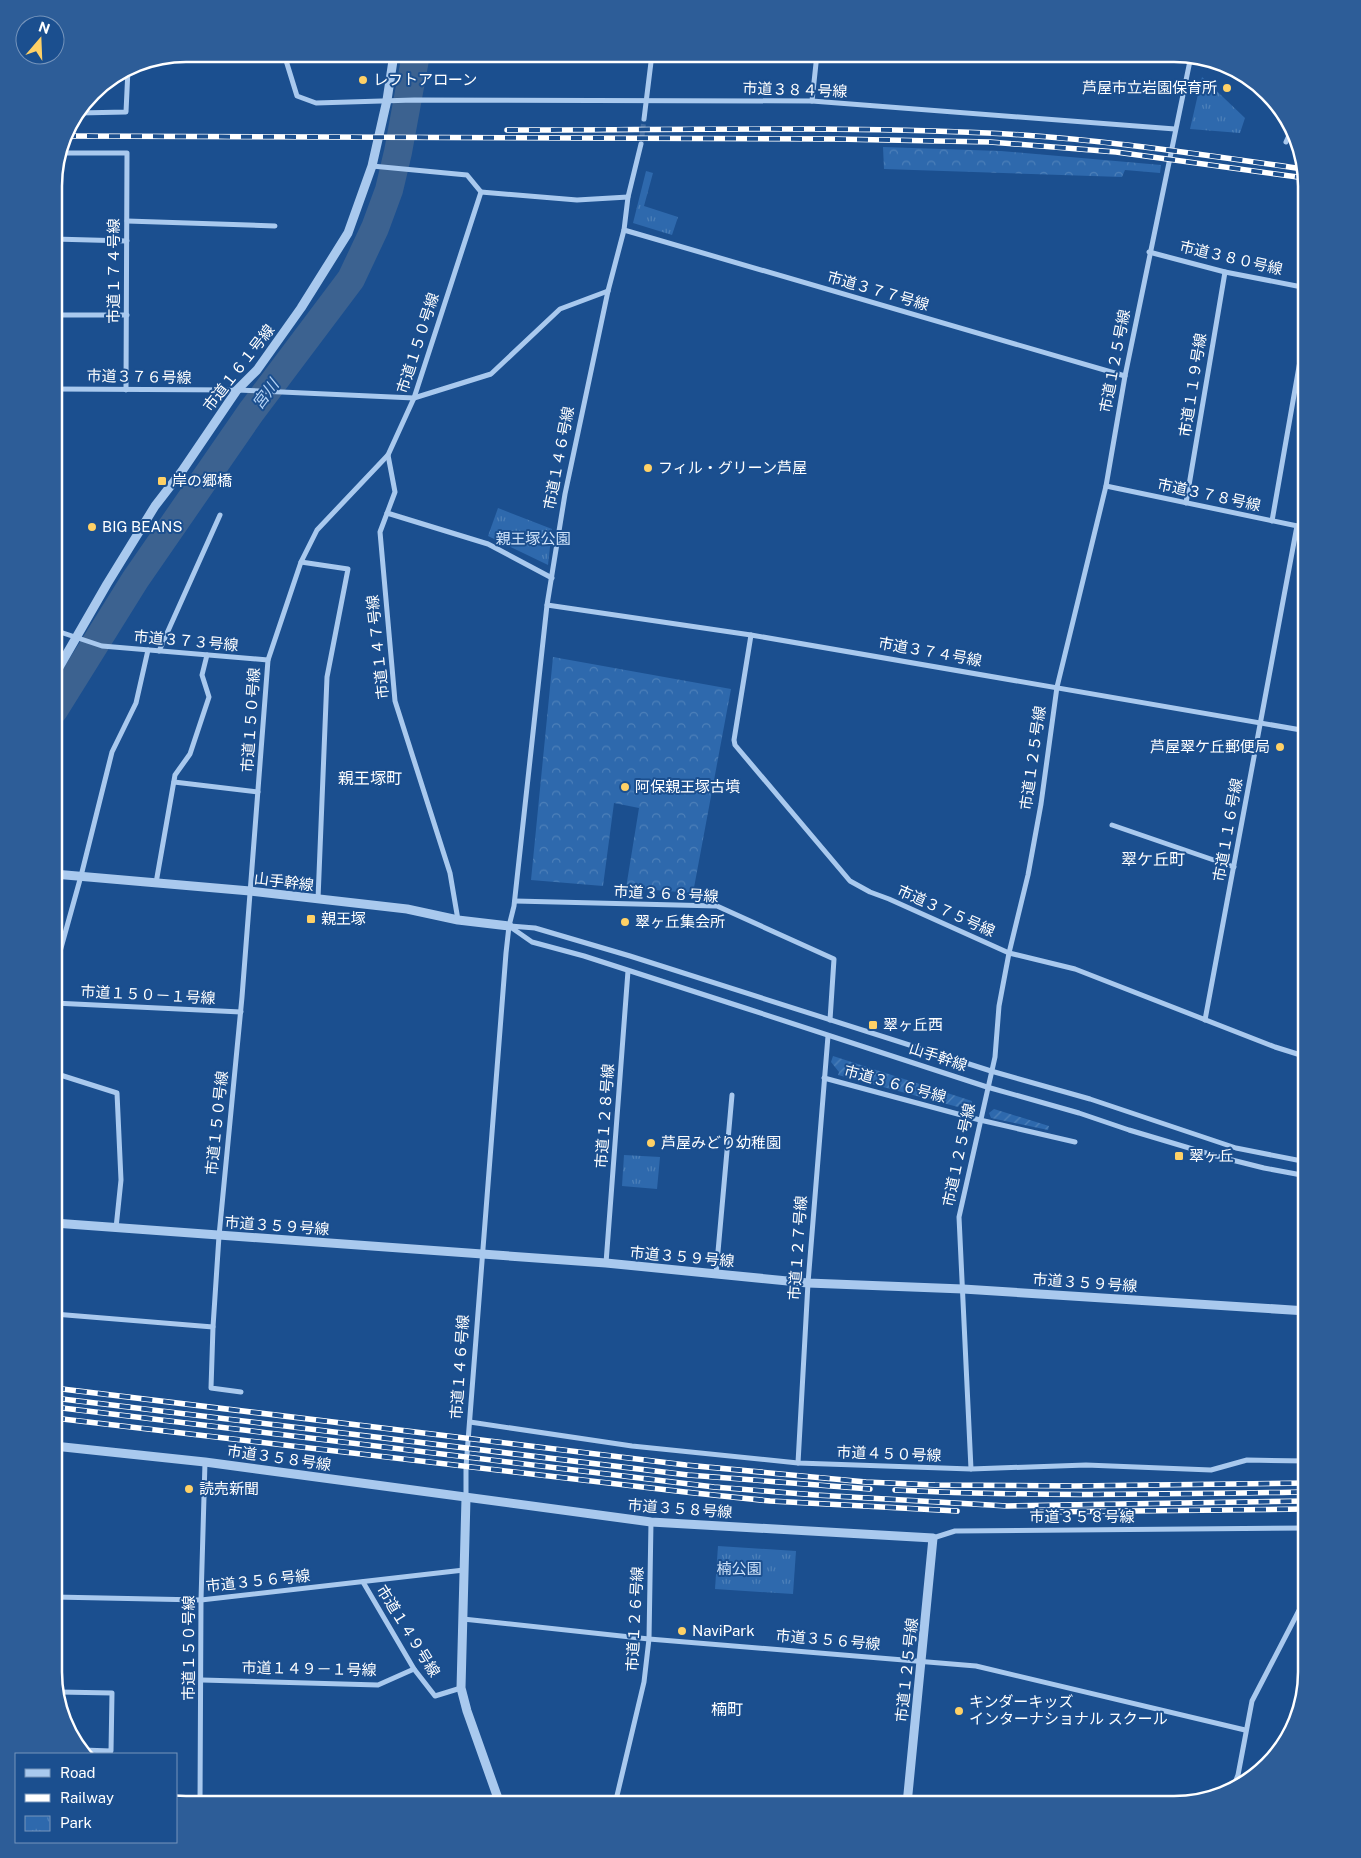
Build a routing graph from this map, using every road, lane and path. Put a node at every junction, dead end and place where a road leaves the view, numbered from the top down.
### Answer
1 (287, 62) edge
2 (393, 62) edge
3 (651, 62) edge
4 (816, 63) edge
5 (1189, 64) edge
6 (128, 77) edge
7 (387, 100) junction
8 (646, 101) junction
9 (812, 101) junction
10 (87, 113) edge
11 (644, 120) tunnel mouth
12 (1175, 129) junction
13 (1288, 137) edge
14 (1286, 142) dead end
15 (641, 144) tunnel mouth
16 (67, 153) edge
17 (372, 166) junction
18 (480, 192) junction
19 (628, 197) junction
20 (127, 221) junction
21 (275, 226) dead end
22 (624, 230) junction
23 (63, 240) edge
24 (126, 241) junction
25 (1150, 252) junction
26 (1224, 272) junction
27 (1298, 286) edge
28 (608, 291) junction
29 (63, 315) edge
30 (127, 315) junction
31 (1298, 372) edge
32 (1125, 376) junction
33 (63, 389) edge
34 (126, 390) junction
35 (237, 390) junction
36 (414, 398) junction
37 (388, 455) junction
38 (1106, 486) junction
39 (1186, 503) junction
40 (387, 513) junction
41 (220, 515) dead end
42 (1272, 521) junction
43 (1297, 526) joint
44 (301, 562) junction
45 (552, 578) junction
46 (547, 605) junction
47 (63, 633) edge
48 (751, 635) junction
49 (76, 637) junction
50 (148, 650) junction
51 (159, 651) junction
52 (207, 655) junction
53 (268, 660) junction
54 (63, 661) edge
55 (1057, 687) junction
56 (1259, 724) junction
57 (1298, 730) edge
58 (174, 782) junction
59 (258, 792) junction
60 (1112, 825) dead end
61 (1234, 868) junction
62 (63, 875) edge
63 (81, 876) junction
64 (156, 883) junction
65 (250, 891) junction
66 (318, 900) junction
67 (515, 901) junction
68 (458, 920) junction
69 (509, 926) junction
70 (62, 943) edge
71 (1009, 953) junction
72 (628, 971) junction
73 (62, 1003) edge
74 (241, 1012) junction
75 (830, 1020) junction
76 (1205, 1020) junction
77 (828, 1036) junction
78 (1298, 1054) edge
79 (991, 1071) junction
80 (62, 1076) edge
81 (824, 1078) junction
82 (987, 1087) junction
83 (732, 1095) dead end
84 (980, 1120) junction
85 (1076, 1142) dead end
86 (1298, 1160) edge
87 (1298, 1174) edge
88 (62, 1224) edge
89 (116, 1228) junction
90 (219, 1236) junction
91 (482, 1255) junction
92 (606, 1263) junction
93 (716, 1274) junction
94 (808, 1283) junction
95 (963, 1289) junction
96 (1298, 1309) edge
97 (62, 1315) edge
98 (213, 1327) junction
99 (241, 1392) dead end
100 (470, 1422) junction
101 (62, 1447) edge
102 (1298, 1461) edge
103 (205, 1462) junction
104 (798, 1463) junction
105 (971, 1469) junction
106 (466, 1498) junction
107 (652, 1522) junction
108 (1298, 1528) edge
109 (933, 1538) junction
110 (464, 1570) junction
111 (363, 1582) junction
112 (62, 1597) edge
113 (201, 1600) junction
114 (1298, 1612) edge
115 (463, 1620) junction
116 (649, 1639) junction
117 (922, 1660) junction
118 (414, 1670) junction
119 (202, 1680) junction
120 (461, 1688) junction
121 (65, 1692) edge
122 (1245, 1730) junction
123 (91, 1750) edge
124 (1237, 1779) edge
125 (200, 1795) edge
126 (497, 1795) edge
127 (618, 1795) edge
128 (908, 1796) edge

1 - 7 street
2 - 7 street, 市道１６１号線
3 - 8 street
4 - 9 street
5 - 12 street, 市道１２５号線
6 - 10 street
7 - 8 street, 市道３８４号線
7 - 17 street, 市道１６１号線
8 - 9 street, 市道３８４号線
8 - 11 street
9 - 12 street, 市道３８４号線
12 - 25 street, 市道１２５号線
13 - 14 street
15 - 19 street, 市道１４６号線
16 - 20 street, 市道１７４号線
17 - 18 street
17 - 35 street, 市道１６１号線
18 - 19 street
18 - 36 street, 市道１５０号線
19 - 22 street, 市道１４６号線
20 - 21 street
20 - 24 street, 市道１７４号線
22 - 28 street, 市道１４６号線
22 - 32 street, 市道３７７号線
23 - 24 street
24 - 30 street, 市道１７４号線
25 - 26 street, 市道３８０号線
25 - 32 street, 市道１２５号線
26 - 27 street, 市道３８０号線
26 - 39 street, 市道１１９号線
28 - 36 street
28 - 45 street, 市道１４６号線
29 - 30 street
30 - 34 street, 市道１７４号線
31 - 42 street
32 - 38 street, 市道１２５号線
33 - 34 street, 市道３７６号線
34 - 35 street, 市道３７６号線
35 - 36 street, 市道３７６号線
35 - 49 street, 市道１６１号線
36 - 37 street, 市道１５０号線
37 - 40 street, 市道１４７号線
37 - 44 street, 市道１５０号線
38 - 39 street, 市道３７８号線
38 - 55 street, 市道１２５号線
39 - 42 street, 市道３７８号線
40 - 45 street
40 - 68 street, 市道１４７号線
41 - 51 street
42 - 43 street, 市道３７８号線
43 - 56 street, 市道１１６号線
44 - 53 street, 市道１５０号線
44 - 66 street
45 - 46 street, 市道１４６号線
46 - 48 street, 市道３７４号線
46 - 67 street, 市道１４６号線
47 - 49 street
48 - 55 street, 市道３７４号線
48 - 71 street, 市道３７５号線
49 - 50 street, 市道３７３号線
49 - 54 street, 市道１６１号線
50 - 51 street, 市道３７３号線
50 - 63 street
51 - 52 street, 市道３７３号線
52 - 53 street, 市道３７３号線
52 - 58 street
53 - 59 street, 市道１５０号線
55 - 56 street, 市道３７４号線
55 - 71 street, 市道１２５号線
56 - 57 street, 市道３７４号線
56 - 61 street, 市道１１６号線
58 - 59 street
58 - 64 street
59 - 65 street, 市道１５０号線
60 - 61 street
61 - 76 street, 市道１１６号線
62 - 63 street, 山手幹線
63 - 64 street, 山手幹線
63 - 70 street
64 - 65 street, 山手幹線
65 - 66 street, 山手幹線
65 - 74 street, 市道１５０号線
66 - 68 street, 山手幹線
67 - 69 street, 市道１４６号線
67 - 75 street, 市道３６８号線
68 - 69 street, 山手幹線
69 - 72 street, 山手幹線
69 - 75 street, 山手幹線
69 - 91 street, 市道１４６号線
71 - 76 street, 市道３７５号線
71 - 79 street, 市道１２５号線
72 - 77 street, 山手幹線
72 - 92 street, 市道１２８号線
73 - 74 street, 市道１５０－１号線
74 - 90 street, 市道１５０号線
75 - 79 street, 山手幹線
76 - 78 street, 市道３７５号線
77 - 81 street, 市道１２７号線
77 - 82 street, 山手幹線
79 - 82 street, 市道１２５号線
79 - 86 street, 山手幹線
80 - 89 street
81 - 84 street, 市道３６６号線
81 - 94 street, 市道１２７号線
82 - 84 street, 市道１２５号線
82 - 87 street, 山手幹線
83 - 93 street
84 - 85 street, 市道３６６号線
84 - 95 street, 市道１２５号線
88 - 89 street, 市道３５９号線
89 - 90 street, 市道３５９号線
90 - 91 street, 市道３５９号線
90 - 98 street, 市道１５０号線
91 - 92 street, 市道３５９号線
91 - 100 street, 市道１４６号線
92 - 93 street, 市道３５９号線
93 - 94 street, 市道３５９号線
94 - 95 street, 市道３５９号線
94 - 104 street, 市道１２７号線
95 - 96 street, 市道３５９号線
95 - 105 street, 市道１２５号線
97 - 98 street
98 - 99 street, 市道１５０号線
100 - 104 street, 市道４５０号線
100 - 106 street, 市道１４６号線
101 - 103 street, 市道３５８号線
102 - 105 street, 市道４５０号線
103 - 106 street, 市道３５８号線
103 - 113 street, 市道１５０号線
104 - 105 street, 市道４５０号線
106 - 107 street, 市道３５８号線
106 - 110 street, 市道１４６号線
107 - 109 street, 市道３５８号線
107 - 116 street, 市道１２６号線
108 - 109 street, 市道３５８号線
109 - 117 street, 市道１２５号線
110 - 111 street, 市道３５６号線
110 - 115 street, 市道１４６号線
111 - 113 street, 市道３５６号線
111 - 118 street, 市道１４９号線
112 - 113 street, 市道３５６号線
113 - 119 street, 市道１５０号線
114 - 122 street
115 - 116 street, 市道３５６号線
115 - 120 street, 市道１４６号線
116 - 117 street, 市道３５６号線
116 - 127 street, 市道１２６号線
117 - 122 street, 市道３５６号線
117 - 128 street, 市道１２５号線
118 - 119 street, 市道１４９－１号線
118 - 120 street, 市道１４９号線
119 - 125 street, 市道１５０号線
120 - 126 street, 市道１４６号線
121 - 123 street
122 - 124 street

